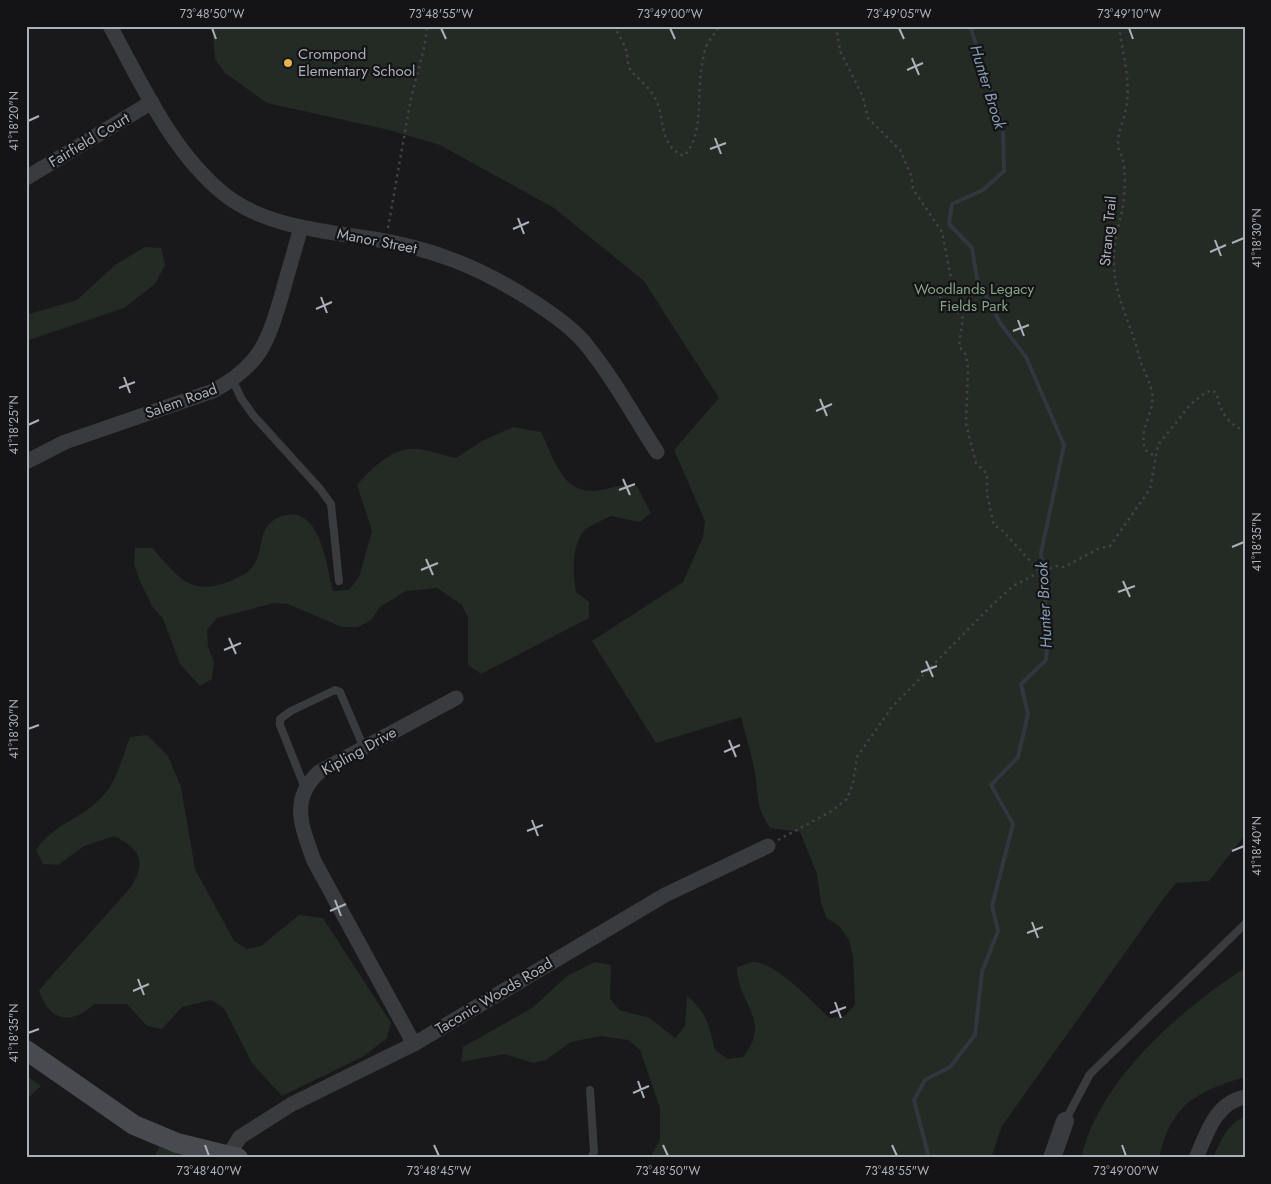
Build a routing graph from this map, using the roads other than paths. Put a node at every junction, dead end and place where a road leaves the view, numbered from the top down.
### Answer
1 (110, 26) edge
2 (152, 102) junction
3 (26, 178) edge
4 (301, 227) junction
5 (232, 381) junction
6 (657, 452) dead end
7 (26, 462) edge
8 (339, 581) dead end
9 (456, 698) dead end
10 (364, 748) junction
11 (305, 788) junction
12 (768, 846) road end
13 (1245, 924) edge
14 (414, 1044) junction
15 (26, 1050) edge
16 (590, 1090) dead end
17 (1245, 1097) edge
18 (1065, 1121) joint
19 (233, 1157) edge
20 (591, 1158) edge
21 (1052, 1158) edge
22 (1196, 1158) edge

1 - 2 street, Manor Street
2 - 3 street, Fairfield Court
2 - 4 street, Manor Street
4 - 5 street, Salem Road
4 - 6 street, Manor Street
5 - 7 street, Salem Road
5 - 8 lane
9 - 10 street, Kipling Drive
10 - 11 street, Kipling Drive
10 - 11 lane
11 - 14 street
12 - 14 street, Taconic Woods Road
13 - 18 lane
14 - 19 street, Taconic Woods Road
15 - 19 main road
16 - 20 lane
17 - 22 street
18 - 21 street

